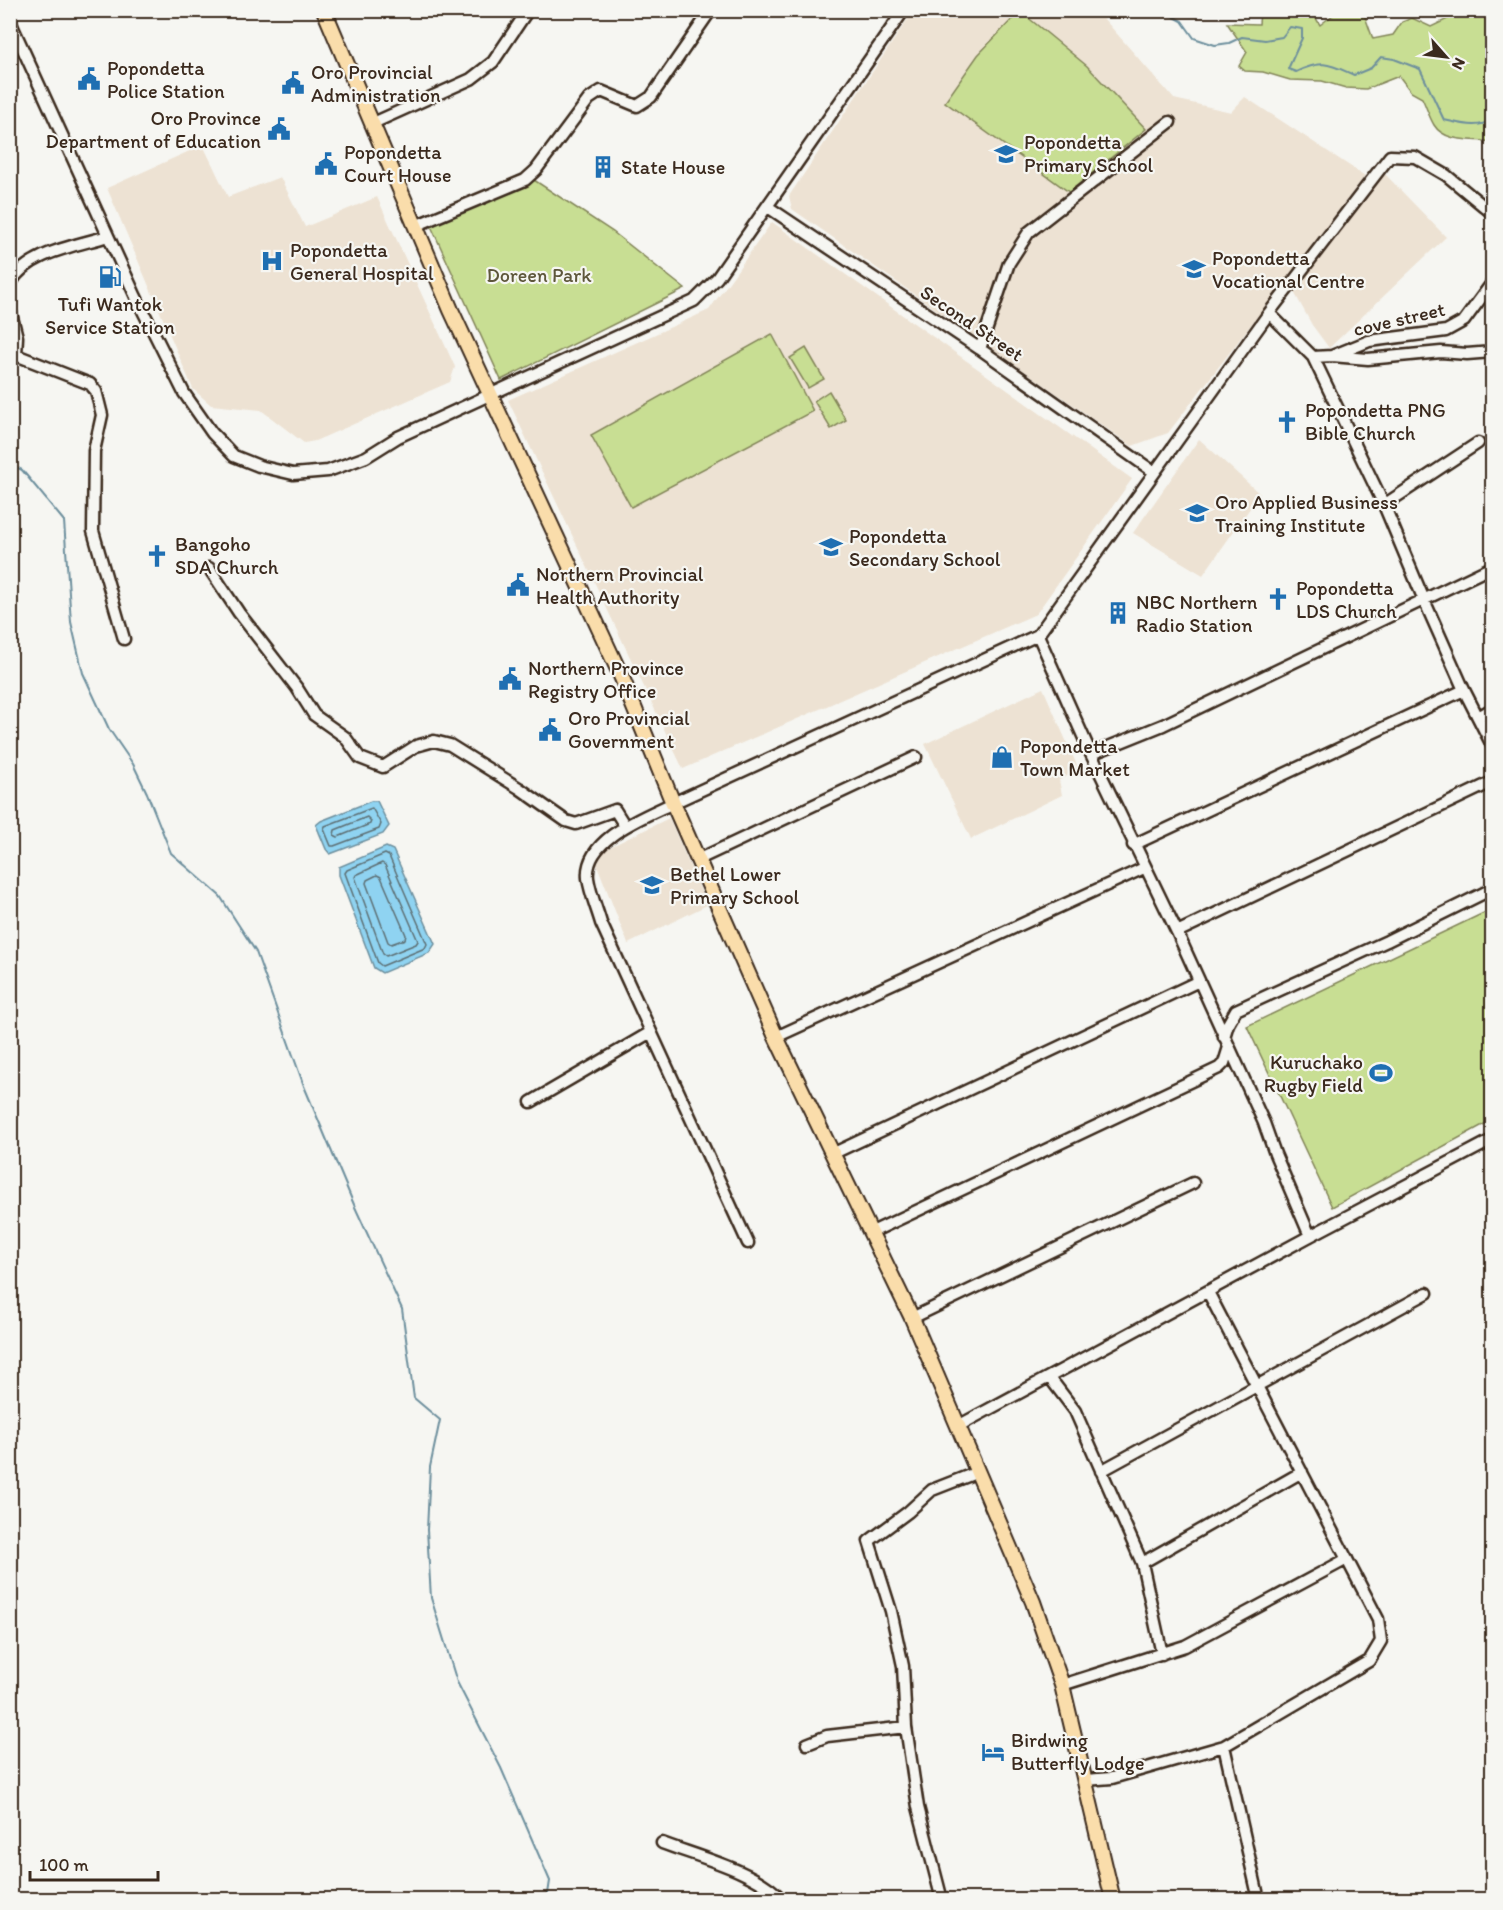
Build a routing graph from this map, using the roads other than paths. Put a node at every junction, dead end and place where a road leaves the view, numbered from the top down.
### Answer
1 (528, 10) edge
2 (711, 10) edge
3 (326, 12) edge
4 (897, 13) edge
5 (10, 21) edge
6 (1170, 122) dead end
7 (370, 124) junction
8 (768, 207) junction
9 (1492, 213) edge
10 (415, 226) junction
11 (108, 236) junction
12 (10, 284) edge
13 (1492, 284) edge
14 (10, 309) edge
15 (1269, 314) junction
16 (980, 349) junction
17 (1492, 352) edge
18 (1332, 356) junction
19 (1313, 357) junction
20 (490, 394) junction
21 (1478, 443) dead end
22 (1154, 472) junction
23 (1384, 505) junction
24 (1492, 567) edge
25 (209, 568) dead end
26 (1424, 600) junction
27 (1038, 635) junction
28 (124, 639) dead end
29 (1464, 690) junction
30 (1492, 709) edge
31 (1478, 717) junction
32 (1492, 745) edge
33 (1090, 754) junction
34 (916, 757) dead end
35 (1492, 782) edge
36 (673, 803) junction
37 (625, 826) junction
38 (1133, 845) junction
39 (697, 860) junction
40 (1144, 868) junction
41 (1492, 889) edge
42 (1177, 932) junction
43 (1199, 981) junction
44 (1209, 1003) junction
45 (1236, 1010) junction
46 (651, 1032) junction
47 (776, 1037) junction
48 (1227, 1042) junction
49 (1219, 1068) junction
50 (1241, 1072) junction
51 (531, 1102) dead end
52 (1492, 1140) edge
53 (832, 1154) junction
54 (1193, 1183) dead end
55 (870, 1233) junction
56 (1310, 1236) junction
57 (748, 1243) dead end
58 (1208, 1292) junction
59 (1427, 1293) dead end
60 (912, 1318) junction
61 (1050, 1378) junction
62 (1257, 1386) junction
63 (958, 1426) junction
64 (1101, 1471) junction
65 (978, 1472) junction
66 (1302, 1472) junction
67 (1347, 1559) junction
68 (1142, 1563) junction
69 (1162, 1654) junction
70 (1062, 1685) junction
71 (906, 1727) junction
72 (807, 1743) dead end
73 (1224, 1746) junction
74 (1085, 1780) junction
75 (662, 1844) dead end
76 (782, 1899) edge
77 (942, 1899) edge
78 (1113, 1899) edge
79 (1259, 1899) edge

1 - 7 street
2 - 10 street
3 - 7 main road
4 - 8 street
5 - 11 street
6 - 16 street
7 - 10 main road
8 - 16 street, Second Street
8 - 20 street
9 - 15 street
10 - 20 main road
11 - 12 street
11 - 20 street
13 - 18 street, cove street
14 - 28 street
15 - 19 street
15 - 22 street
16 - 22 street, Second Street
17 - 18 street
18 - 19 street
19 - 23 street
20 - 36 main road
21 - 23 street
22 - 27 street
23 - 26 street
24 - 26 street
25 - 37 street
26 - 29 street
26 - 33 street
27 - 33 street
27 - 36 street
29 - 31 street
29 - 38 street
30 - 31 street
31 - 32 street
33 - 38 street
34 - 39 street
35 - 42 street
36 - 37 street
36 - 39 main road
37 - 46 street
38 - 40 street
39 - 47 main road
40 - 42 street
40 - 47 street
41 - 45 street
42 - 43 street
43 - 44 street
43 - 53 street
44 - 45 street
44 - 48 street
45 - 48 street
46 - 51 street
46 - 57 street
47 - 53 main road
48 - 49 street
48 - 50 street
49 - 50 street
49 - 55 street
50 - 56 street
52 - 56 street
53 - 55 main road
54 - 60 street
55 - 60 main road
56 - 58 street
58 - 61 street
58 - 62 street
59 - 62 street
60 - 63 main road
61 - 63 street
61 - 64 street
62 - 64 street
62 - 66 street
63 - 65 main road
64 - 68 street
65 - 70 main road
65 - 71 street
66 - 67 street
66 - 68 street
67 - 69 street
67 - 73 street
68 - 69 street
69 - 70 street
70 - 74 main road
71 - 72 street
71 - 77 street
73 - 74 street
73 - 79 street
74 - 78 main road
75 - 76 street

